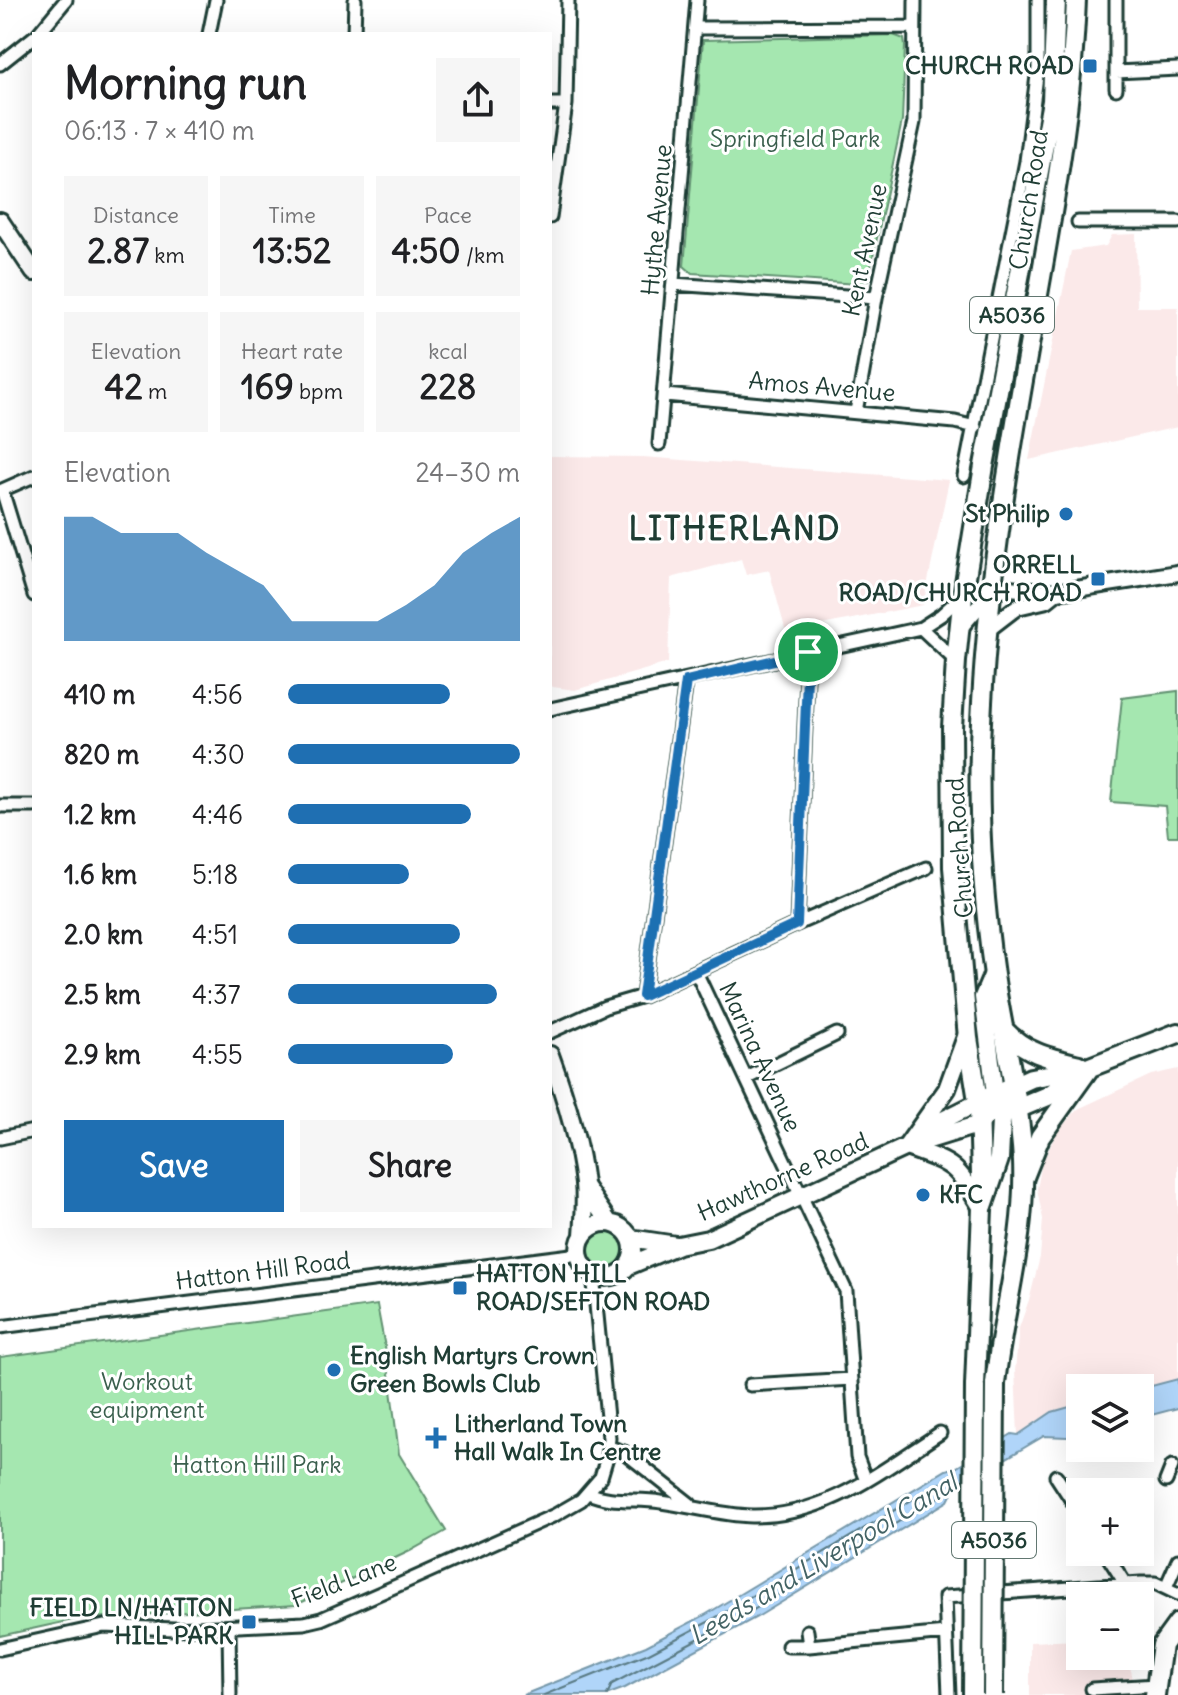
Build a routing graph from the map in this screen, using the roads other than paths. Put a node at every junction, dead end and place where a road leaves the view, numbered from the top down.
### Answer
1 (216, 0) edge
2 (355, 0) edge
3 (568, 0) edge
4 (697, 0) edge
5 (915, 0) edge
6 (1038, 0) edge
7 (1056, 0) edge
8 (1076, 0) edge
9 (1116, 0) edge
10 (65, 1) edge
11 (914, 27) junction
12 (696, 28) junction
13 (39, 32) edge
14 (209, 32) edge
15 (354, 32) edge
16 (32, 39) edge
17 (0, 64) edge
18 (1178, 69) edge
19 (1116, 72) junction
20 (1116, 89) dead end
21 (552, 104) edge
22 (566, 104) junction
23 (552, 203) edge
24 (0, 221) edge
25 (1078, 222) dead end
26 (1178, 222) edge
27 (32, 269) edge
28 (673, 284) junction
29 (876, 298) junction
30 (665, 395) junction
31 (856, 412) junction
32 (975, 427) junction
33 (659, 444) dead end
34 (964, 476) dead end
35 (32, 477) edge
36 (1, 490) edge
37 (1178, 573) edge
38 (32, 589) edge
39 (991, 592) junction
40 (1057, 592) junction
41 (963, 595) junction
42 (921, 628) junction
43 (959, 629) junction
44 (987, 630) junction
45 (808, 652) junction
46 (956, 661) junction
47 (686, 681) junction
48 (552, 709) edge
49 (0, 806) edge
50 (32, 806) edge
51 (926, 868) dead end
52 (797, 924) junction
53 (994, 971) junction
54 (696, 972) junction
55 (643, 996) junction
56 (1003, 1029) junction
57 (552, 1031) edge
58 (968, 1031) junction
59 (1178, 1033) edge
60 (837, 1034) dead end
61 (552, 1060) edge
62 (1090, 1067) junction
63 (747, 1078) junction
64 (995, 1094) junction
65 (1008, 1112) junction
66 (980, 1124) junction
67 (32, 1131) edge
68 (0, 1138) edge
69 (906, 1147) junction
70 (1023, 1180) junction
71 (585, 1187) junction
72 (801, 1195) junction
73 (982, 1208) junction
74 (609, 1223) junction
75 (583, 1235) junction
76 (630, 1238) junction
77 (678, 1245) junction
78 (579, 1254) junction
79 (628, 1266) junction
80 (593, 1274) junction
81 (0, 1327) edge
82 (852, 1379) junction
83 (750, 1385) dead end
84 (940, 1433) dead end
85 (609, 1447) junction
86 (1171, 1466) edge
87 (1056, 1476) dead end
88 (866, 1481) junction
89 (1166, 1481) dead end
90 (1066, 1491) edge
91 (589, 1493) junction
92 (698, 1508) junction
93 (1178, 1560) edge
94 (1154, 1583) edge
95 (1166, 1587) junction
96 (1066, 1589) edge
97 (1178, 1594) edge
98 (1178, 1623) edge
99 (229, 1628) junction
100 (807, 1631) dead end
101 (946, 1633) junction
102 (788, 1646) dead end
103 (809, 1646) junction
104 (0, 1649) edge
105 (1092, 1689) dead end
106 (1156, 1690) edge
107 (230, 1695) edge
108 (949, 1695) edge
109 (973, 1695) edge
110 (993, 1695) edge

1 - 14 street
2 - 15 street
3 - 22 street
4 - 12 street, Hythe Avenue
5 - 11 street, Kent Avenue
6 - 32 street, Church Road
7 - 41 main road, Church Road / A5036
8 - 39 main road, Church Road / A5036
9 - 19 street
10 - 13 street
11 - 12 street
11 - 29 street, Kent Avenue
12 - 28 street, Hythe Avenue
16 - 17 street
18 - 19 street
19 - 20 street
21 - 22 street
22 - 23 street
24 - 27 main road
25 - 26 street
28 - 29 street
28 - 30 street, Hythe Avenue
29 - 31 street, Kent Avenue
30 - 31 street, Amos Avenue
30 - 33 street, Hythe Avenue
31 - 32 street, Amos Avenue
32 - 34 street, Church Road
35 - 36 street
36 - 38 street
37 - 40 street
39 - 40 street
39 - 43 street
39 - 44 main road, Church Road / A5036
40 - 44 street
41 - 42 street
41 - 43 main road, Church Road / A5036
42 - 45 street
42 - 46 street
43 - 46 main road, Church Road / A5036
44 - 53 main road, Church Road / A5036
45 - 47 street
45 - 52 street
46 - 58 main road, Church Road / A5036
47 - 48 street
47 - 55 street
49 - 50 street
51 - 52 street
52 - 54 street
53 - 56 main road, Church Road / A5036
53 - 64 main road
54 - 55 street
54 - 63 street, Marina Avenue
55 - 57 street
56 - 62 main road
56 - 64 main road, Church Road / A5036
58 - 64 main road, Church Road / A5036
58 - 69 main road
59 - 62 main road, Hawthorne Road
60 - 63 street
61 - 71 main road
62 - 64 main road, Hawthorne Road
62 - 65 main road, Hawthorne Road
62 - 70 main road
63 - 72 street, Marina Avenue
64 - 65 main road, Church Road / A5036
64 - 66 main road, Church Road / A5036
64 - 69 main road, Hawthorne Road
65 - 66 main road, Hawthorne Road
65 - 70 main road, Church Road / A5036
65 - 73 main road
66 - 69 main road, Hawthorne Road
66 - 73 main road, Church Road / A5036
67 - 68 street
69 - 72 main road, Hawthorne Road
69 - 73 main road
70 - 110 main road, Church Road / A5036, bridge
71 - 74 main road
71 - 75 main road
72 - 77 main road, Hawthorne Road
72 - 82 street, Marina Avenue
73 - 109 main road, Church Road / A5036, bridge
74 - 75 main road
74 - 76 main road
75 - 78 main road
76 - 77 main road, Hawthorne Road
76 - 79 main road
77 - 79 main road, Hawthorne Road
78 - 80 main road
78 - 81 street, Hatton Hill Road
79 - 80 main road
80 - 85 street
82 - 83 street
82 - 88 street, Marina Avenue
84 - 88 street
85 - 91 street
85 - 92 street
86 - 89 street
87 - 90 street
88 - 92 street
91 - 92 street
91 - 99 street, Field Lane
93 - 95 street
94 - 95 street
95 - 97 street
96 - 101 street
98 - 106 main road
99 - 104 street, Field Lane
99 - 107 street
100 - 103 street
101 - 103 street
101 - 108 street
102 - 103 street
105 - 106 street

